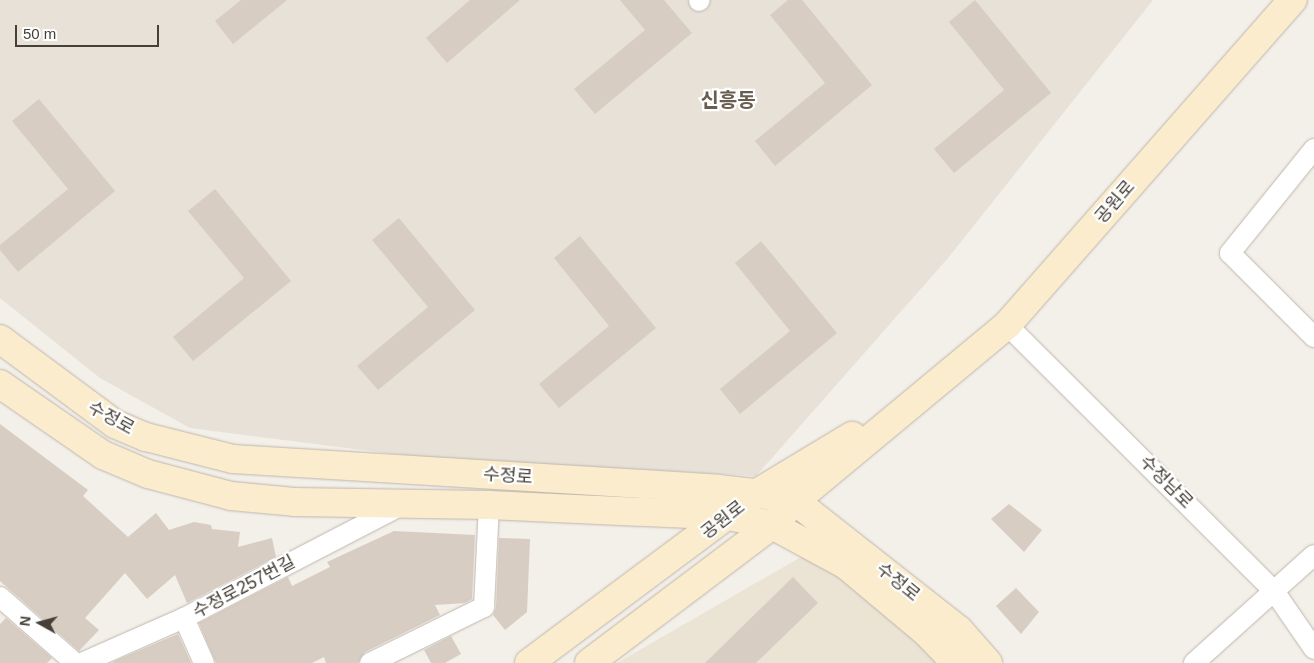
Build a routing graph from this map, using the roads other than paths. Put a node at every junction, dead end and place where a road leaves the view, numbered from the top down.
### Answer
1 (1293, 0) edge
2 (1314, 148) edge
3 (1007, 325) junction
4 (1314, 337) edge
5 (0, 339) edge
6 (0, 384) edge
7 (927, 392) junction
8 (757, 492) junction
9 (794, 501) junction
10 (402, 504) junction
11 (489, 505) junction
12 (729, 516) junction
13 (772, 525) junction
14 (1314, 555) edge
15 (1274, 591) junction
16 (0, 597) edge
17 (184, 618) junction
18 (1314, 649) edge
19 (75, 663) edge
20 (82, 663) edge
21 (204, 663) edge
22 (370, 663) edge
23 (529, 663) edge
24 (589, 663) edge
25 (956, 663) edge
26 (988, 663) edge
27 (1194, 663) edge

1 - 3 main road, 공원로
2 - 4 street
3 - 7 main road, 공원로
3 - 15 street, 수정남로
5 - 8 main road, 수정로
6 - 10 main road, 수정로
7 - 8 main road, 공원로
7 - 9 main road, 공원로
8 - 9 main road, 수정로
8 - 12 main road, 공원로
9 - 13 main road, 공원로
9 - 26 main road, 수정로
10 - 11 main road, 수정로
10 - 17 street, 수정로257번길
11 - 12 main road, 수정로
11 - 22 street
12 - 13 main road, 수정로
12 - 23 main road, 공원로
13 - 24 main road, 공원로
13 - 25 main road, 수정로
14 - 15 street
15 - 18 street, 수정남로
15 - 27 street
16 - 19 street
17 - 20 street, 수정로257번길
17 - 21 street

